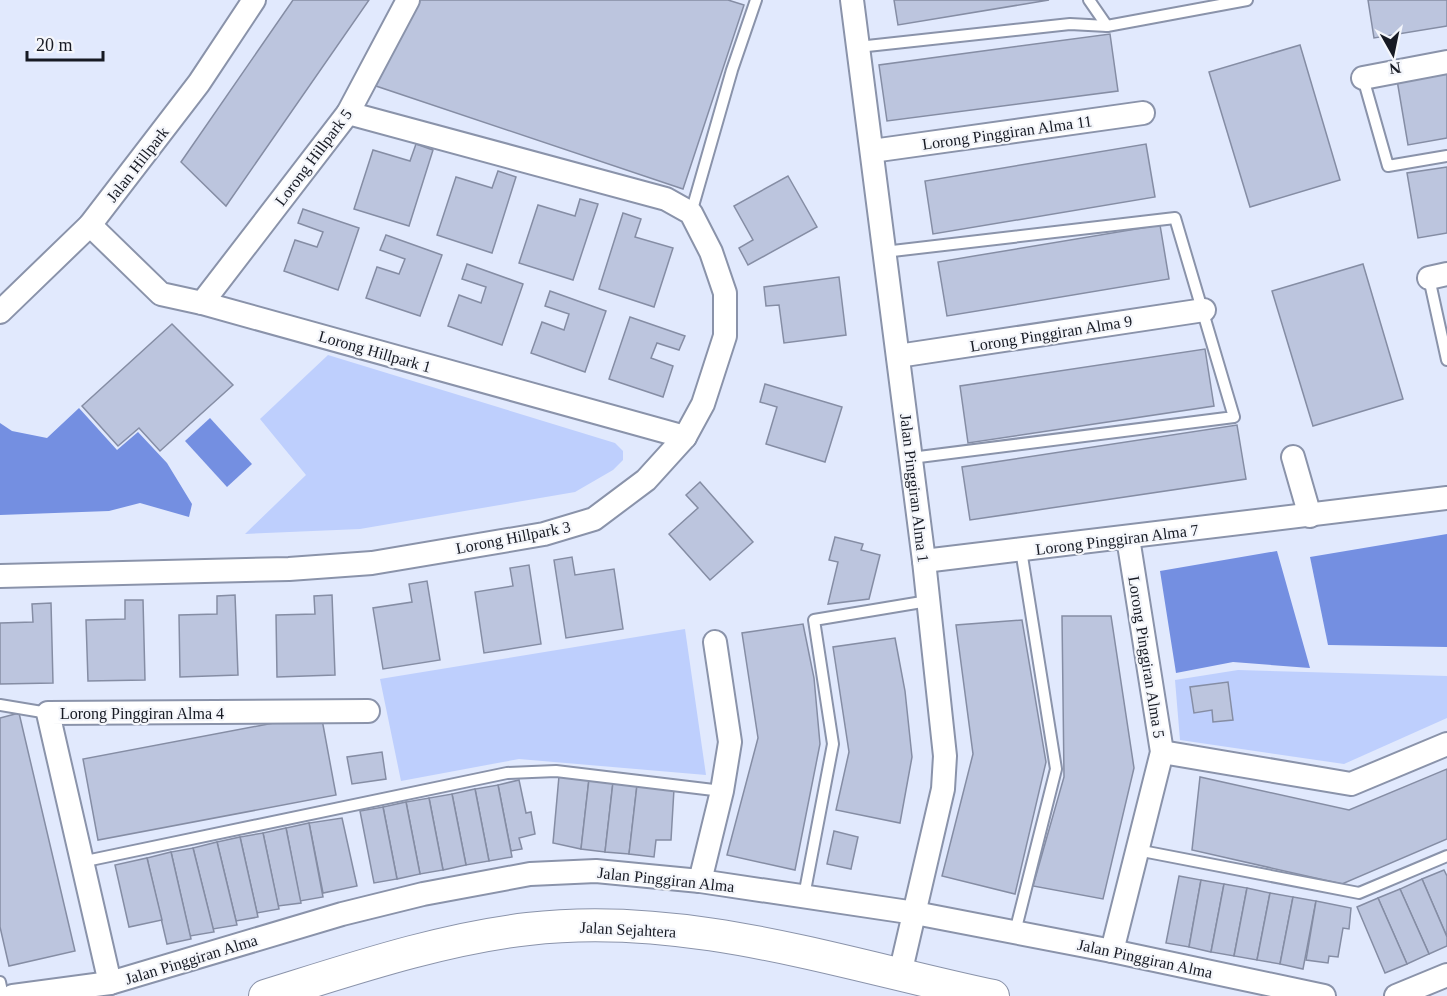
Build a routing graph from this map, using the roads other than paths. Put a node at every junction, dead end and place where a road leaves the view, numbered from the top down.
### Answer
1 (254, 0) edge
2 (408, 0) edge
3 (756, 0) edge
4 (852, 0) edge
5 (1089, 0) edge
6 (1247, 0) edge
7 (1107, 26) junction
8 (858, 47) junction
9 (1447, 62) edge
10 (1363, 78) joint
11 (348, 113) junction
12 (1143, 113) dead end
13 (872, 151) junction
14 (1447, 156) edge
15 (691, 213) junction
16 (90, 225) junction
17 (884, 252) junction
18 (1438, 276) edge
19 (202, 303) junction
20 (1204, 310) junction
21 (0, 312) edge
22 (898, 356) junction
23 (1447, 360) edge
24 (685, 437) junction
25 (1293, 457) dead end
26 (911, 458) junction
27 (1447, 498) edge
28 (1310, 516) junction
29 (1128, 537) junction
30 (1021, 550) junction
31 (924, 561) junction
32 (0, 576) edge
33 (928, 602) junction
34 (715, 642) dead end
35 (0, 705) edge
36 (368, 711) dead end
37 (48, 713) junction
38 (1447, 744) edge
39 (1162, 752) junction
40 (722, 791) junction
41 (1137, 850) junction
42 (1447, 856) edge
43 (81, 862) junction
44 (700, 881) junction
45 (804, 896) junction
46 (915, 913) junction
47 (1015, 932) junction
48 (1112, 951) junction
49 (900, 974) junction
50 (1447, 975) edge
51 (0, 982) edge
52 (110, 983) junction
53 (3, 996) edge
54 (13, 996) edge
55 (265, 996) edge
56 (991, 996) edge
57 (1324, 996) edge
58 (1396, 996) edge

1 - 16 street, Jalan Hillpark
2 - 11 street, Lorong Hillpark 5
3 - 15 lane
4 - 8 street, Jalan Pinggiran Alma 1
5 - 7 lane
6 - 7 lane
7 - 8 lane
8 - 13 street, Jalan Pinggiran Alma 1
9 - 10 street
10 - 14 lane
11 - 15 street
11 - 19 street, Lorong Hillpark 5
12 - 13 street, Lorong Pinggiran Alma 11
13 - 17 street, Jalan Pinggiran Alma 1
15 - 24 street, Lorong Hillpark 3
16 - 19 street, Lorong Hillpark 1
16 - 21 street, Jalan Hillpark
17 - 20 lane
17 - 22 street, Jalan Pinggiran Alma 1
18 - 23 lane
19 - 24 street, Lorong Hillpark 1
20 - 22 street, Lorong Pinggiran Alma 9
20 - 26 lane
22 - 26 street, Jalan Pinggiran Alma 1
24 - 32 street, Lorong Hillpark 3
25 - 28 street
26 - 31 street, Jalan Pinggiran Alma 1
27 - 28 street, Lorong Pinggiran Alma 7
28 - 29 street, Lorong Pinggiran Alma 7
29 - 30 street, Lorong Pinggiran Alma 7
29 - 39 street, Lorong Pinggiran Alma 5
30 - 31 street, Lorong Pinggiran Alma 7
30 - 47 lane
31 - 33 street, Jalan Pinggiran Alma 1
33 - 45 lane
33 - 46 street, Jalan Pinggiran Alma 1
34 - 40 street
35 - 37 lane
36 - 37 street, Lorong Pinggiran Alma 4
37 - 43 street, Lorong Pinggiran Alma 4
38 - 39 street
39 - 41 street, Lorong Pinggiran Alma 5
40 - 43 lane
40 - 44 street
41 - 42 lane
41 - 48 street, Lorong Pinggiran Alma 5
43 - 52 street, Lorong Pinggiran Alma 4
44 - 45 street, Jalan Pinggiran Alma
44 - 52 street, Jalan Pinggiran Alma
45 - 46 street, Jalan Pinggiran Alma
46 - 47 street, Jalan Pinggiran Alma
46 - 49 street, Jalan Pinggiran Alma 1
47 - 48 street, Jalan Pinggiran Alma
48 - 57 street, Jalan Pinggiran Alma
49 - 55 main road, Jalan Sejahtera
49 - 56 main road, Jalan Sejahtera
50 - 58 street
51 - 53 lane
52 - 54 street, Jalan Pinggiran Alma

